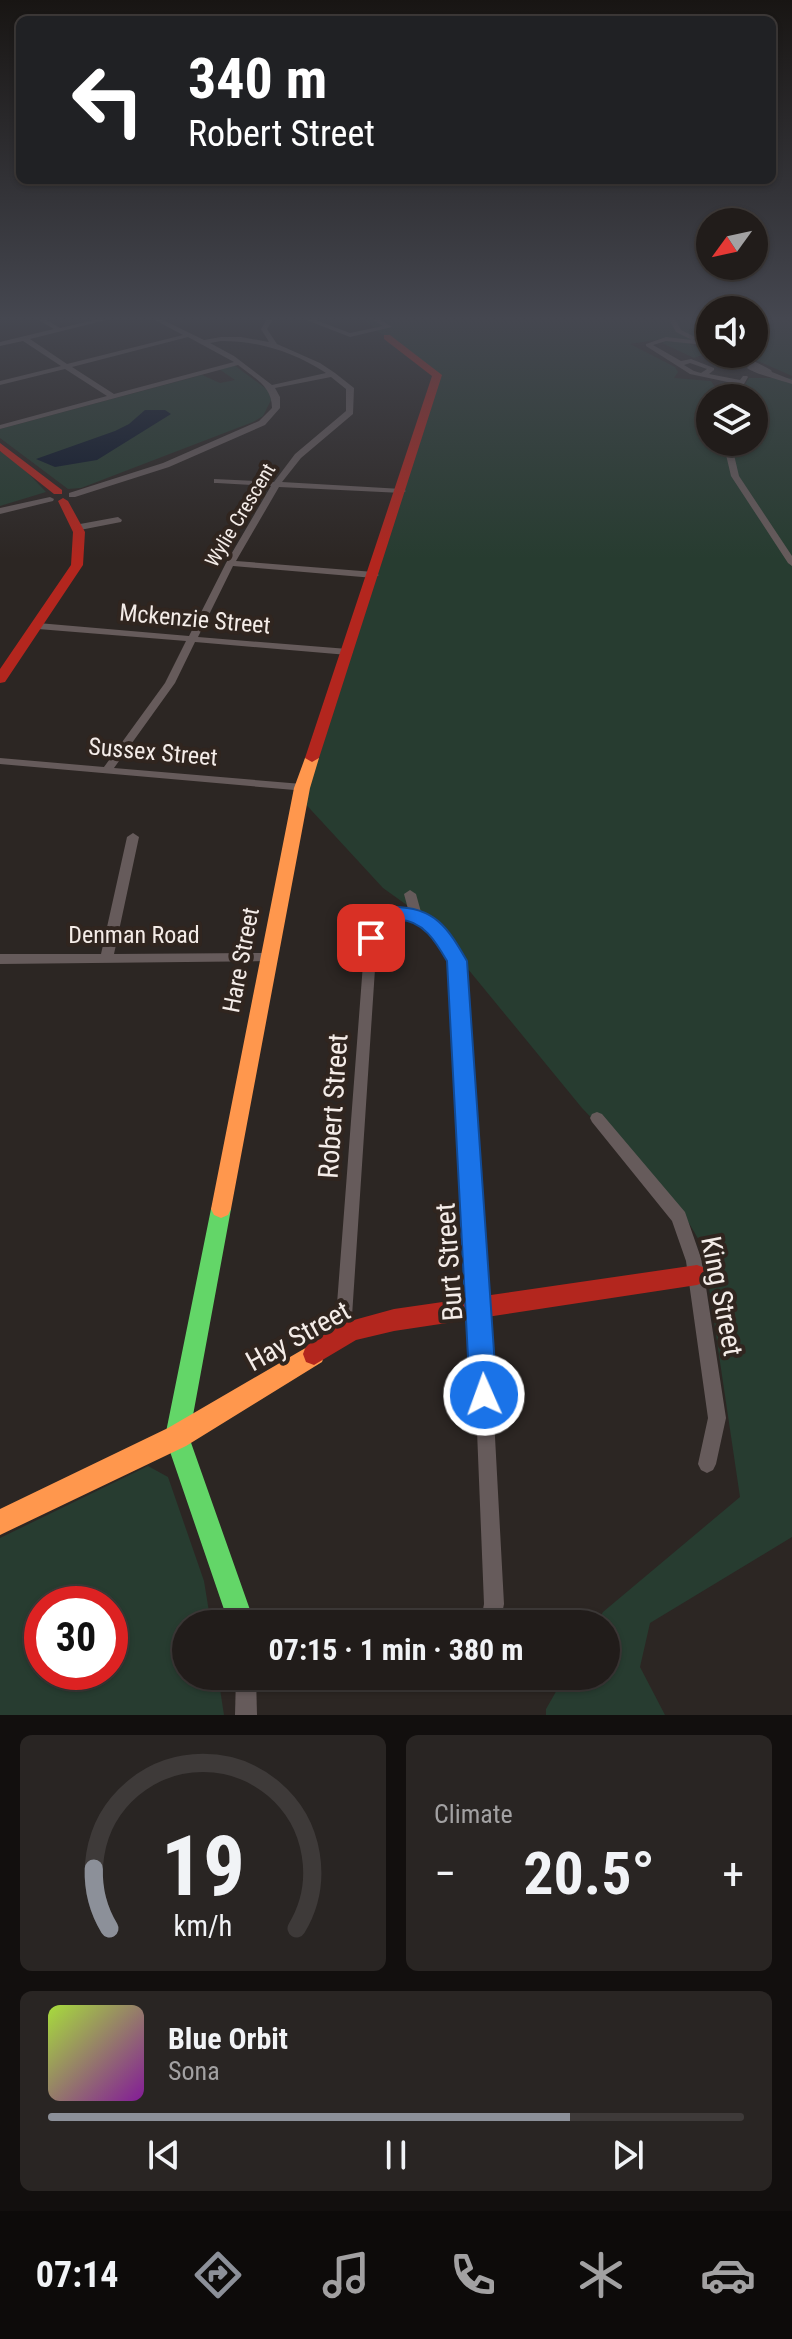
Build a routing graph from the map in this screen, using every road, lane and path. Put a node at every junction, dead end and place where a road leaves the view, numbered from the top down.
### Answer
1 (105, 399) edge
2 (276, 399) edge
3 (350, 399) edge
4 (430, 399) edge
5 (0, 427) edge
6 (0, 446) edge
7 (730, 456) edge
8 (217, 481) dead end
9 (276, 485) junction
10 (402, 491) junction
11 (61, 497) junction
12 (0, 511) edge
13 (118, 520) dead end
14 (80, 527) junction
15 (230, 563) junction
16 (792, 563) edge
17 (374, 575) junction
18 (38, 626) junction
19 (190, 639) junction
20 (348, 652) junction
21 (0, 679) edge
22 (0, 761) edge
23 (107, 770) junction
24 (302, 788) junction
25 (133, 837) dead end
26 (410, 894) dead end
27 (415, 914) junction
28 (107, 956) junction
29 (268, 958) junction
30 (0, 959) edge
31 (597, 1118) dead end
32 (697, 1275) junction
33 (480, 1307) junction
34 (351, 1331) junction
35 (177, 1437) junction
36 (707, 1464) dead end
37 (0, 1522) edge
38 (237, 1610) edge
39 (493, 1610) edge
40 (246, 1690) edge
41 (246, 1715) edge

1 - 5 street
2 - 11 street
3 - 9 street, Wylie Crescent
4 - 10 street, Hare Street
6 - 11 street
7 - 16 street
8 - 9 street
9 - 10 street
9 - 15 street, Wylie Crescent
10 - 17 street, Hare Street
11 - 12 street
11 - 14 street
13 - 14 street
14 - 18 street
15 - 17 street
15 - 19 street, Wylie Crescent
17 - 20 street, Hare Street
18 - 19 street, Mckenzie Street
18 - 21 street
19 - 20 street, Mckenzie Street
19 - 23 street, Wylie Crescent
20 - 24 street, Hare Street
22 - 23 street, Sussex Street
23 - 24 street, Sussex Street
24 - 29 street, Hare Street
25 - 28 street
26 - 27 street
27 - 33 street, Burt Street
27 - 34 street, Robert Street
28 - 29 street, Denman Road
28 - 30 street, Denman Road
29 - 35 street, Hare Street
31 - 32 street, King Street
32 - 33 street, Hay Street
32 - 36 street, King Street
33 - 34 street, Hay Street
33 - 39 street, Burt Street
34 - 35 street, Hay Street
35 - 37 street, Hay Street
35 - 38 street, Hare Street
40 - 41 street

